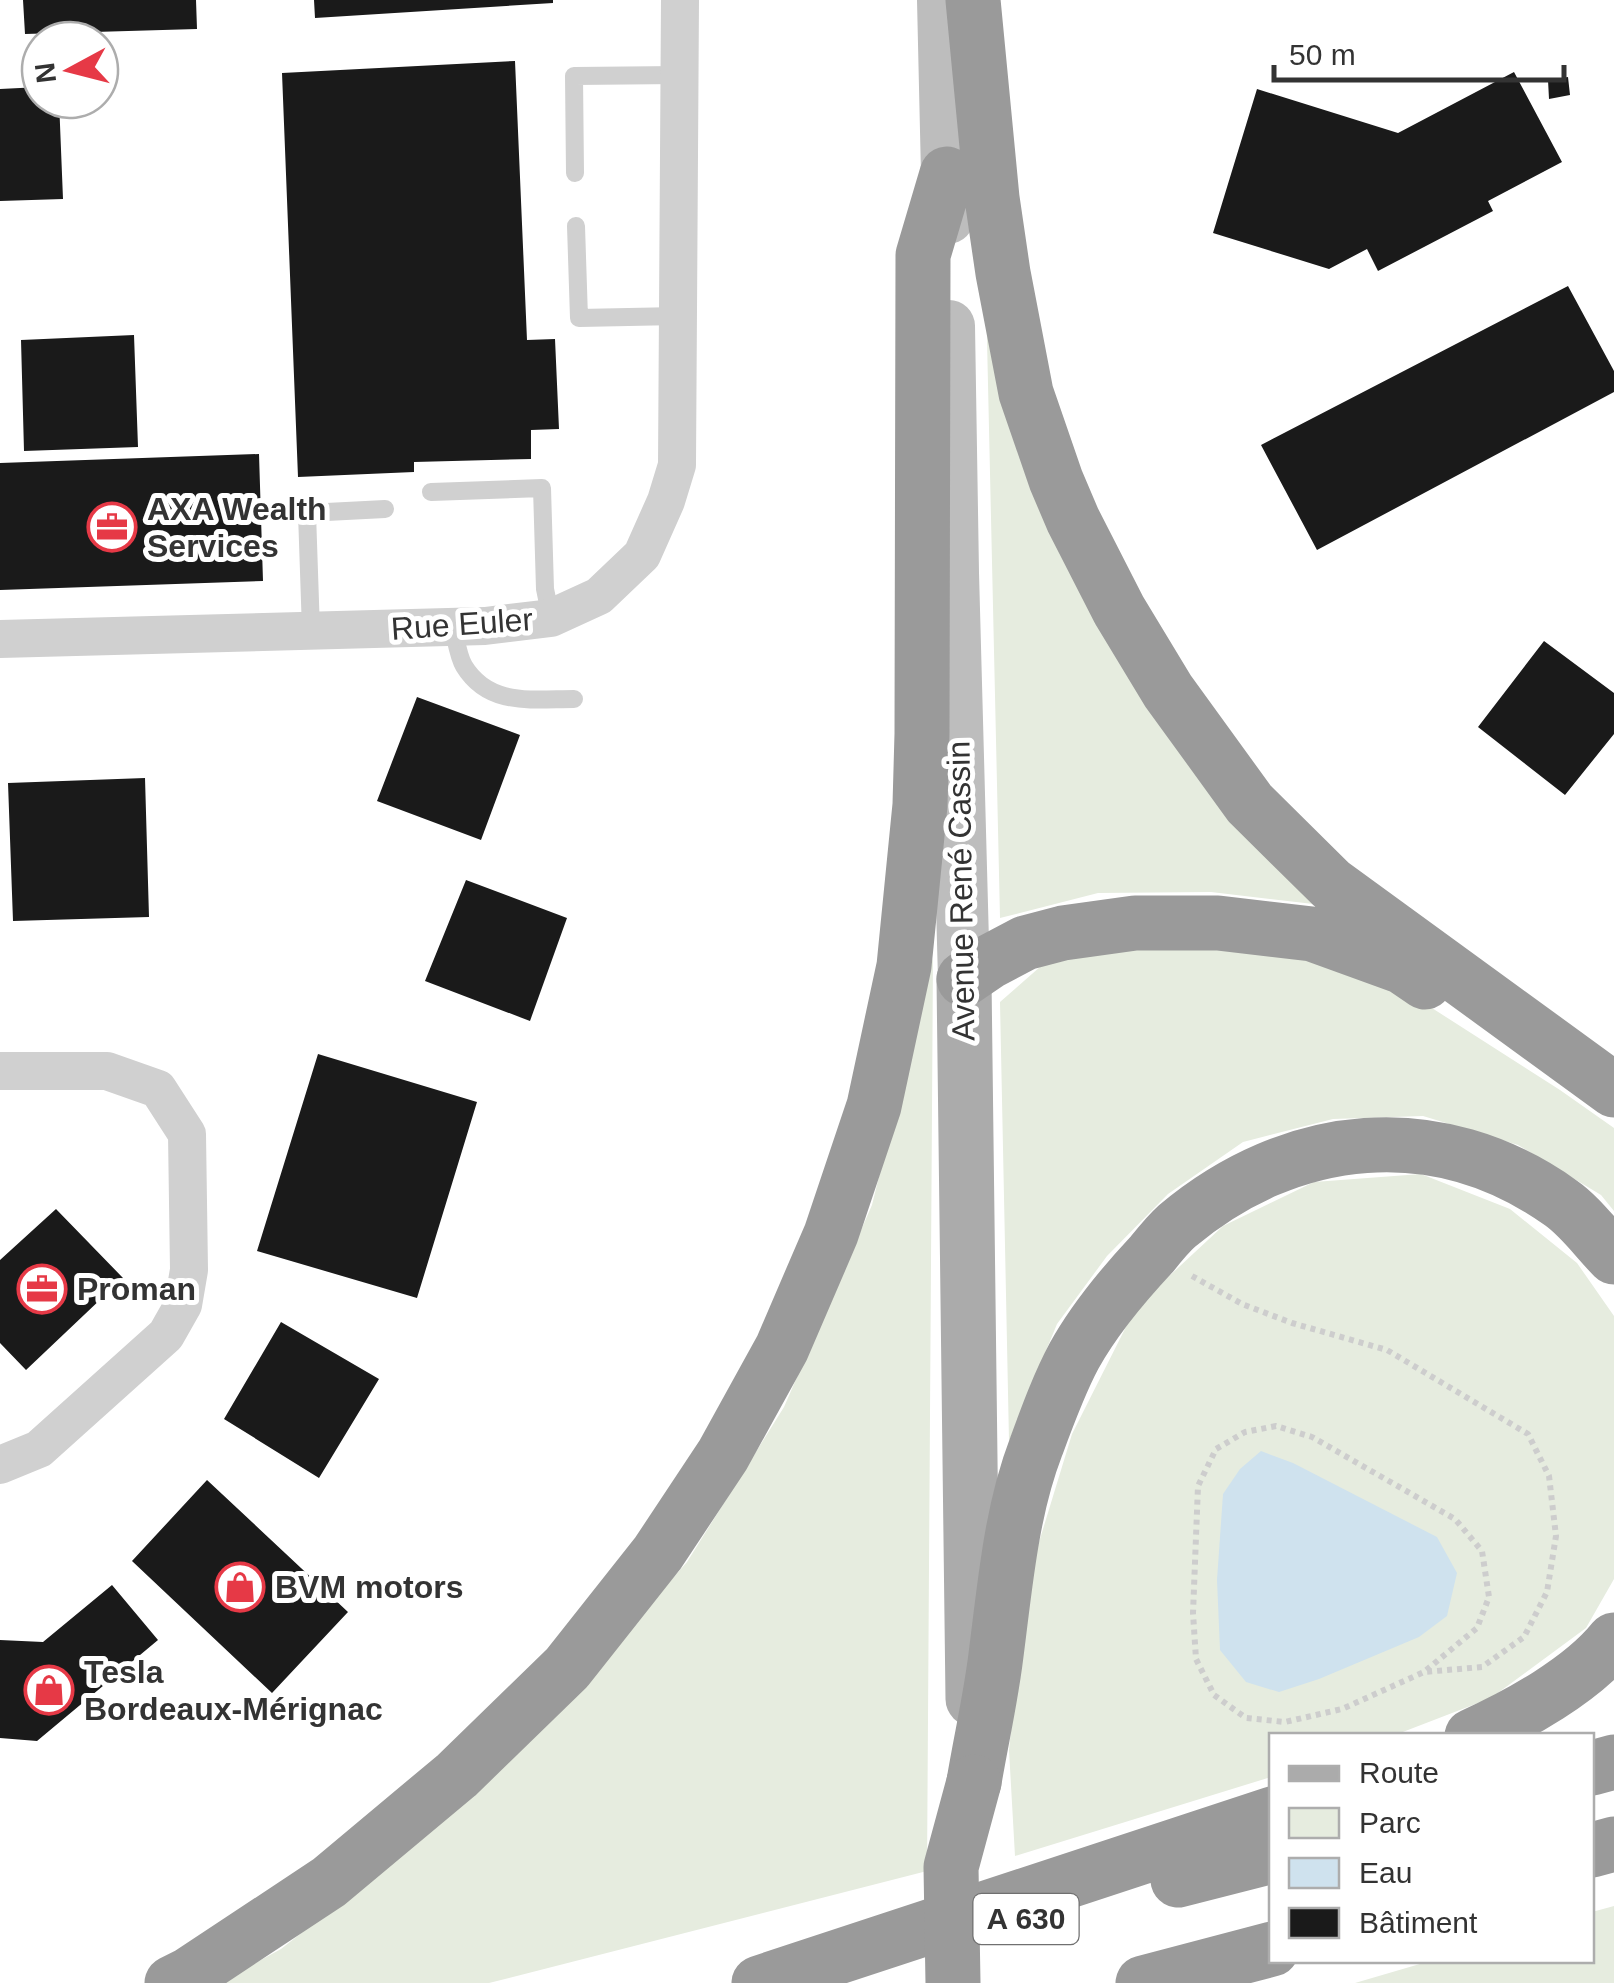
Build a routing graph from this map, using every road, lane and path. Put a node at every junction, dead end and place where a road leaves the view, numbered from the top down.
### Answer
1 (680, 0) edge
2 (943, 0) edge
3 (974, 0) edge
4 (679, 74) junction
5 (574, 173) dead end
6 (947, 174) junction
7 (576, 226) dead end
8 (678, 316) junction
9 (431, 492) dead end
10 (385, 509) dead end
11 (550, 618) junction
12 (453, 627) junction
13 (311, 631) junction
14 (0, 640) edge
15 (574, 699) dead end
16 (964, 979) junction
17 (0, 1071) edge
18 (1614, 1090) edge
19 (1614, 1118) edge
20 (1152, 1254) junction
21 (1614, 1257) edge
22 (0, 1466) edge
23 (1614, 1640) edge
24 (1424, 1672) junction
25 (1478, 1733) edge
26 (974, 1782) junction
27 (1269, 1815) edge
28 (1269, 1857) edge
29 (1269, 1950) edge
30 (1151, 1982) edge
31 (172, 1983) edge
32 (760, 1983) edge
33 (780, 1983) edge
34 (953, 1983) edge

1 - 4 street, Rue Euler
2 - 6 main road, Avenue René Cassin
3 - 18 highway
4 - 5 lane
4 - 8 street, Rue Euler
6 - 16 main road, Avenue René Cassin
6 - 31 highway
7 - 8 lane
8 - 11 street, Rue Euler
9 - 11 lane
10 - 13 lane
11 - 12 street, Rue Euler
12 - 13 street, Rue Euler
12 - 15 lane
13 - 14 street, Rue Euler
16 - 19 highway
16 - 26 main road, Avenue René Cassin
17 - 22 street
20 - 21 highway
20 - 24 path
20 - 26 highway
23 - 25 highway
24 - 24 path
26 - 34 highway, bridge
27 - 32 highway
28 - 33 highway, A 630
29 - 30 highway

